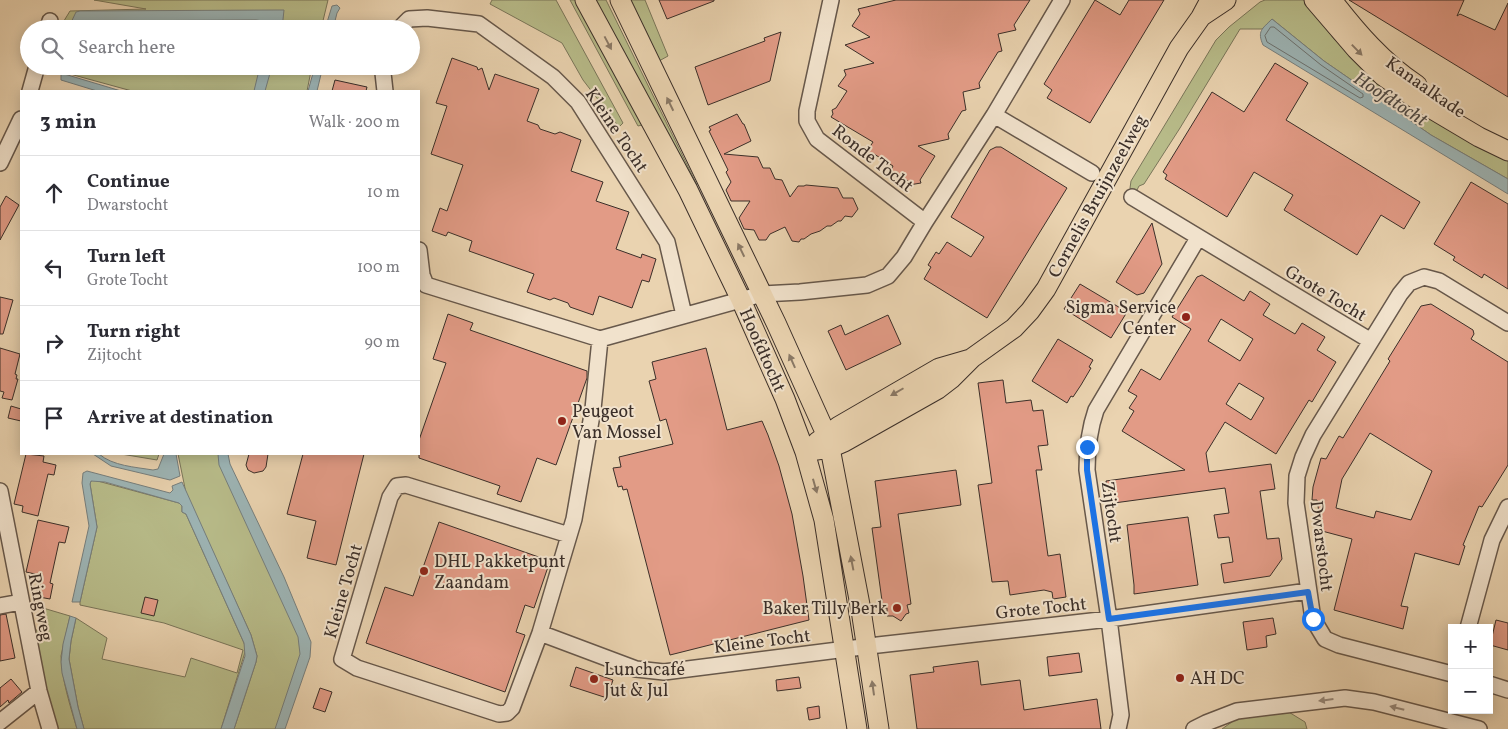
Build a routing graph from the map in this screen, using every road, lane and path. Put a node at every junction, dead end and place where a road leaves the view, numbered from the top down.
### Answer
1 (585, 0) edge
2 (620, 0) edge
3 (831, 0) edge
4 (1062, 0) edge
5 (1210, 0) edge
6 (1226, 0) edge
7 (1314, 0) edge
8 (1332, 0) edge
9 (1200, 17) junction
10 (408, 20) edge
11 (34, 75) edge
12 (383, 75) edge
13 (30, 90) edge
14 (385, 90) edge
15 (994, 115) junction
16 (20, 121) edge
17 (1508, 144) edge
18 (1508, 151) edge
19 (0, 163) edge
20 (1092, 173) dead end
21 (1132, 197) dead end
22 (925, 222) junction
23 (1198, 238) junction
24 (420, 259) edge
25 (762, 294) junction
26 (741, 300) junction
27 (684, 315) junction
28 (1508, 323) edge
29 (600, 340) junction
30 (1371, 342) junction
31 (828, 441) junction
32 (805, 452) junction
33 (0, 492) edge
34 (1508, 506) edge
35 (569, 535) junction
36 (1308, 592) junction
37 (21, 602) junction
38 (0, 606) edge
39 (1109, 619) junction
40 (1469, 624) edge
41 (540, 633) junction
42 (867, 647) junction
43 (846, 650) junction
44 (1448, 673) edge
45 (1493, 685) edge
46 (1508, 690) edge
47 (39, 691) junction
48 (0, 722) edge
49 (50, 729) edge
50 (857, 729) edge
51 (879, 729) edge
52 (1118, 729) edge
53 (1194, 729) edge
54 (1479, 729) edge

1 -> 26 main road, Hoofdtocht
25 -> 2 main road, Hoofdtocht
3 - 22 street, Ronde Tocht
4 - 15 street
5 - 9 main road, Cornelis Bruijnzeelweg
6 - 9 main road, Cornelis Bruijnzeelweg
7 -> 18 main road, Kanaalkade
8 - 17 main road, Kanaalkade
9 - 31 main road, Cornelis Bruijnzeelweg
10 - 27 street, Kleine Tocht
11 - 13 street
12 - 14 street
15 - 20 street
15 - 22 street
16 - 19 street
21 - 23 street, Grote Tocht
22 - 25 street
23 - 30 street, Grote Tocht
23 - 39 street, Zijtocht
24 - 29 street
25 - 26 street
31 -> 25 main road, Hoofdtocht
26 - 27 street
26 - 32 main road, Hoofdtocht
27 - 29 street
28 - 30 street, Grote Tocht
29 - 35 street, Kleine Tocht
30 - 36 street, Dwarstocht
31 - 32 main road, Cornelis Bruijnzeelweg
42 -> 31 main road, Hoofdtocht
32 -> 43 main road, Hoofdtocht
33 - 37 street, Ringweg
34 - 40 street
35 - 41 street, Kleine Tocht
35 - 41 street, Kleine Tocht
36 - 39 street, Grote Tocht
36 - 44 street, Dwarstocht
37 - 38 street
37 - 47 street, Ringweg
39 - 42 street, Grote Tocht
39 - 52 street, Zijtocht
41 - 43 street, Kleine Tocht
42 - 43 street, Grote Tocht
51 -> 42 main road, Hoofdtocht
43 - 50 main road, Hoofdtocht
45 - 46 street
47 - 48 street
47 - 49 street, Ringweg
54 -> 53 street

